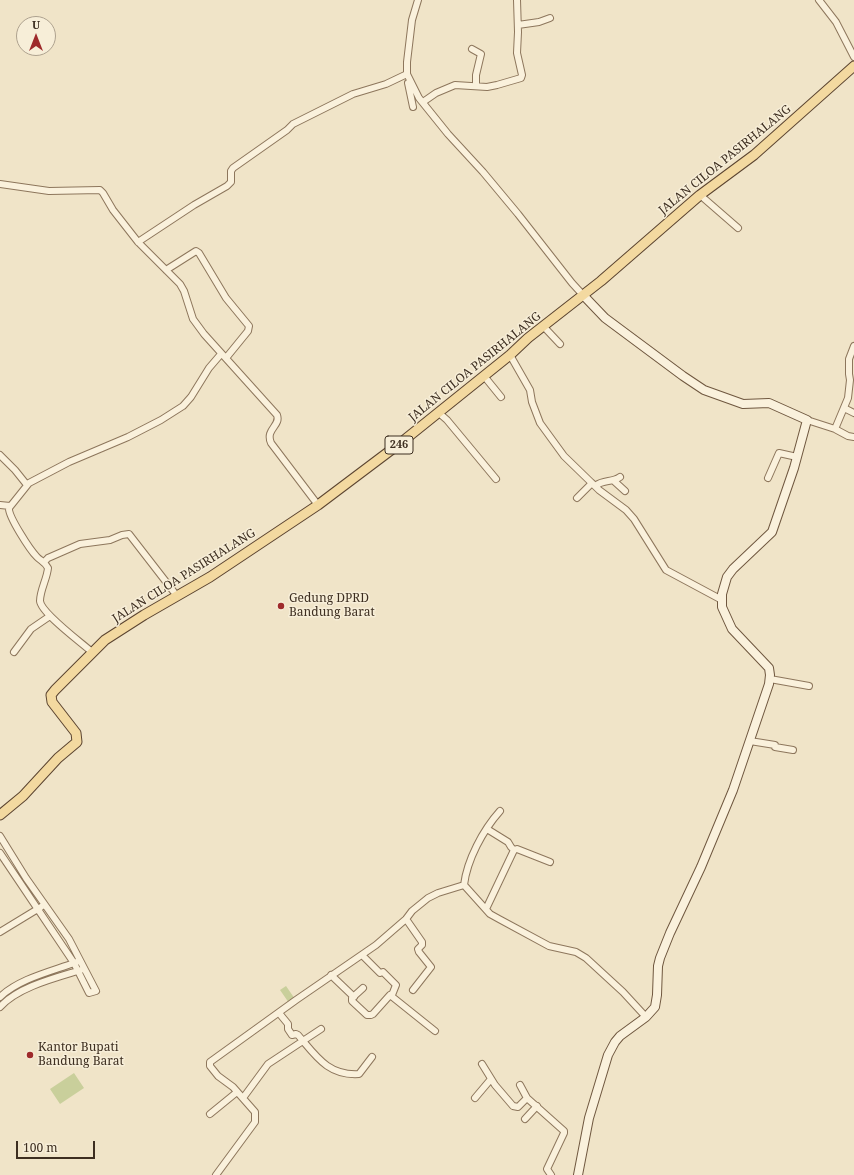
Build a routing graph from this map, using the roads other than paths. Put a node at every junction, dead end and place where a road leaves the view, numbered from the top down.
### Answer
1 (418, 0) edge
2 (517, 0) edge
3 (819, 0) edge
4 (550, 18) dead end
5 (518, 25) junction
6 (472, 49) dead end
7 (854, 57) edge
8 (854, 66) edge
9 (408, 77) junction
10 (476, 86) junction
11 (422, 102) junction
12 (413, 107) dead end
13 (0, 184) edge
14 (700, 195) junction
15 (738, 228) dead end
16 (138, 242) junction
17 (166, 270) junction
18 (583, 295) junction
19 (544, 326) junction
20 (560, 344) dead end
21 (854, 346) edge
22 (510, 355) junction
23 (224, 356) junction
24 (484, 376) junction
25 (501, 397) dead end
26 (847, 400) junction
27 (854, 402) edge
28 (844, 408) junction
29 (854, 413) edge
30 (439, 414) junction
31 (807, 420) junction
32 (835, 429) junction
33 (854, 437) edge
34 (0, 455) edge
35 (797, 457) junction
36 (620, 477) dead end
37 (768, 478) dead end
38 (496, 479) dead end
39 (614, 481) junction
40 (593, 484) junction
41 (27, 485) junction
42 (626, 491) dead end
43 (577, 498) dead end
44 (0, 505) edge
45 (318, 505) junction
46 (10, 506) junction
47 (44, 562) junction
48 (177, 596) junction
49 (722, 600) junction
50 (50, 616) junction
51 (14, 652) dead end
52 (93, 653) junction
53 (770, 679) junction
54 (809, 686) dead end
55 (750, 741) junction
56 (793, 750) dead end
57 (500, 811) dead end
58 (0, 815) edge
59 (486, 829) junction
60 (0, 836) edge
61 (514, 850) junction
62 (0, 853) edge
63 (550, 862) dead end
64 (464, 885) junction
65 (46, 905) junction
66 (38, 909) junction
67 (486, 909) junction
68 (406, 919) junction
69 (0, 932) edge
70 (362, 955) junction
71 (77, 962) junction
72 (84, 969) junction
73 (77, 971) junction
74 (331, 975) junction
75 (364, 988) dead end
76 (413, 990) dead end
77 (392, 995) junction
78 (0, 997) edge
79 (354, 997) junction
80 (0, 1007) edge
81 (279, 1013) junction
82 (646, 1017) junction
83 (321, 1029) dead end
84 (435, 1031) dead end
85 (303, 1041) junction
86 (372, 1057) dead end
87 (482, 1064) dead end
88 (493, 1082) junction
89 (520, 1085) dead end
90 (490, 1091) dead end
91 (237, 1092) junction
92 (243, 1098) junction
93 (475, 1098) dead end
94 (527, 1098) junction
95 (537, 1106) junction
96 (210, 1114) dead end
97 (525, 1119) dead end
98 (216, 1175) edge
99 (551, 1175) edge
100 (578, 1175) edge

1 - 9 street
2 - 5 street
3 - 7 street
4 - 5 street
5 - 10 street
6 - 10 street
8 - 14 main road, JALAN CILOA PASIRHALANG / 246
9 - 11 street
9 - 12 street
9 - 16 street
10 - 11 street
11 - 18 street
13 - 16 street
14 - 15 street
14 - 18 main road, JALAN CILOA PASIRHALANG / 246
16 - 17 street
17 - 23 street
17 - 23 street
18 - 19 main road, JALAN CILOA PASIRHALANG / 246
18 - 31 street
19 - 20 street
19 - 22 main road, JALAN CILOA PASIRHALANG / 246
21 - 26 street
22 - 24 main road, JALAN CILOA PASIRHALANG / 246
22 - 40 street
23 - 41 street
23 - 45 street
24 - 25 street
24 - 30 main road, JALAN CILOA PASIRHALANG / 246
26 - 27 street
26 - 28 street
28 - 29 street
28 - 32 street
30 - 38 street
30 - 45 main road, JALAN CILOA PASIRHALANG / 246
31 - 32 street
31 - 35 street
32 - 33 street
34 - 41 street
35 - 37 street
35 - 49 street
36 - 39 street
39 - 40 street
39 - 42 street
40 - 43 street
40 - 49 street
41 - 46 street
44 - 46 street
45 - 48 main road, JALAN CILOA PASIRHALANG / 246
46 - 47 street
47 - 48 street
47 - 50 street
48 - 52 main road, JALAN CILOA PASIRHALANG / 246
49 - 53 street
50 - 51 street
50 - 52 street
52 - 58 main road, JALAN CILOA PASIRHALANG / 246
53 - 54 street
53 - 55 street
55 - 56 street
55 - 82 street
57 - 59 street
59 - 61 street
59 - 64 street
60 - 65 street
61 - 63 street
61 - 67 street
62 - 66 street
64 - 67 street
64 - 68 street
65 - 66 street
65 - 71 street
66 - 69 street
66 - 71 street
67 - 82 street
68 - 70 street
68 - 76 street
70 - 74 street
70 - 77 street
71 - 72 street
71 - 73 street
71 - 78 street
72 - 73 street
72 - 73 street
73 - 80 street
74 - 79 street
74 - 81 street
75 - 79 street
77 - 79 street
77 - 84 street
81 - 85 street
81 - 91 street
82 - 100 street
83 - 85 street
85 - 86 street
85 - 92 street
87 - 88 street
88 - 90 street
88 - 93 street
88 - 94 street
89 - 94 street
91 - 92 street
91 - 96 street
92 - 98 street
94 - 95 street
95 - 97 street
95 - 99 street

